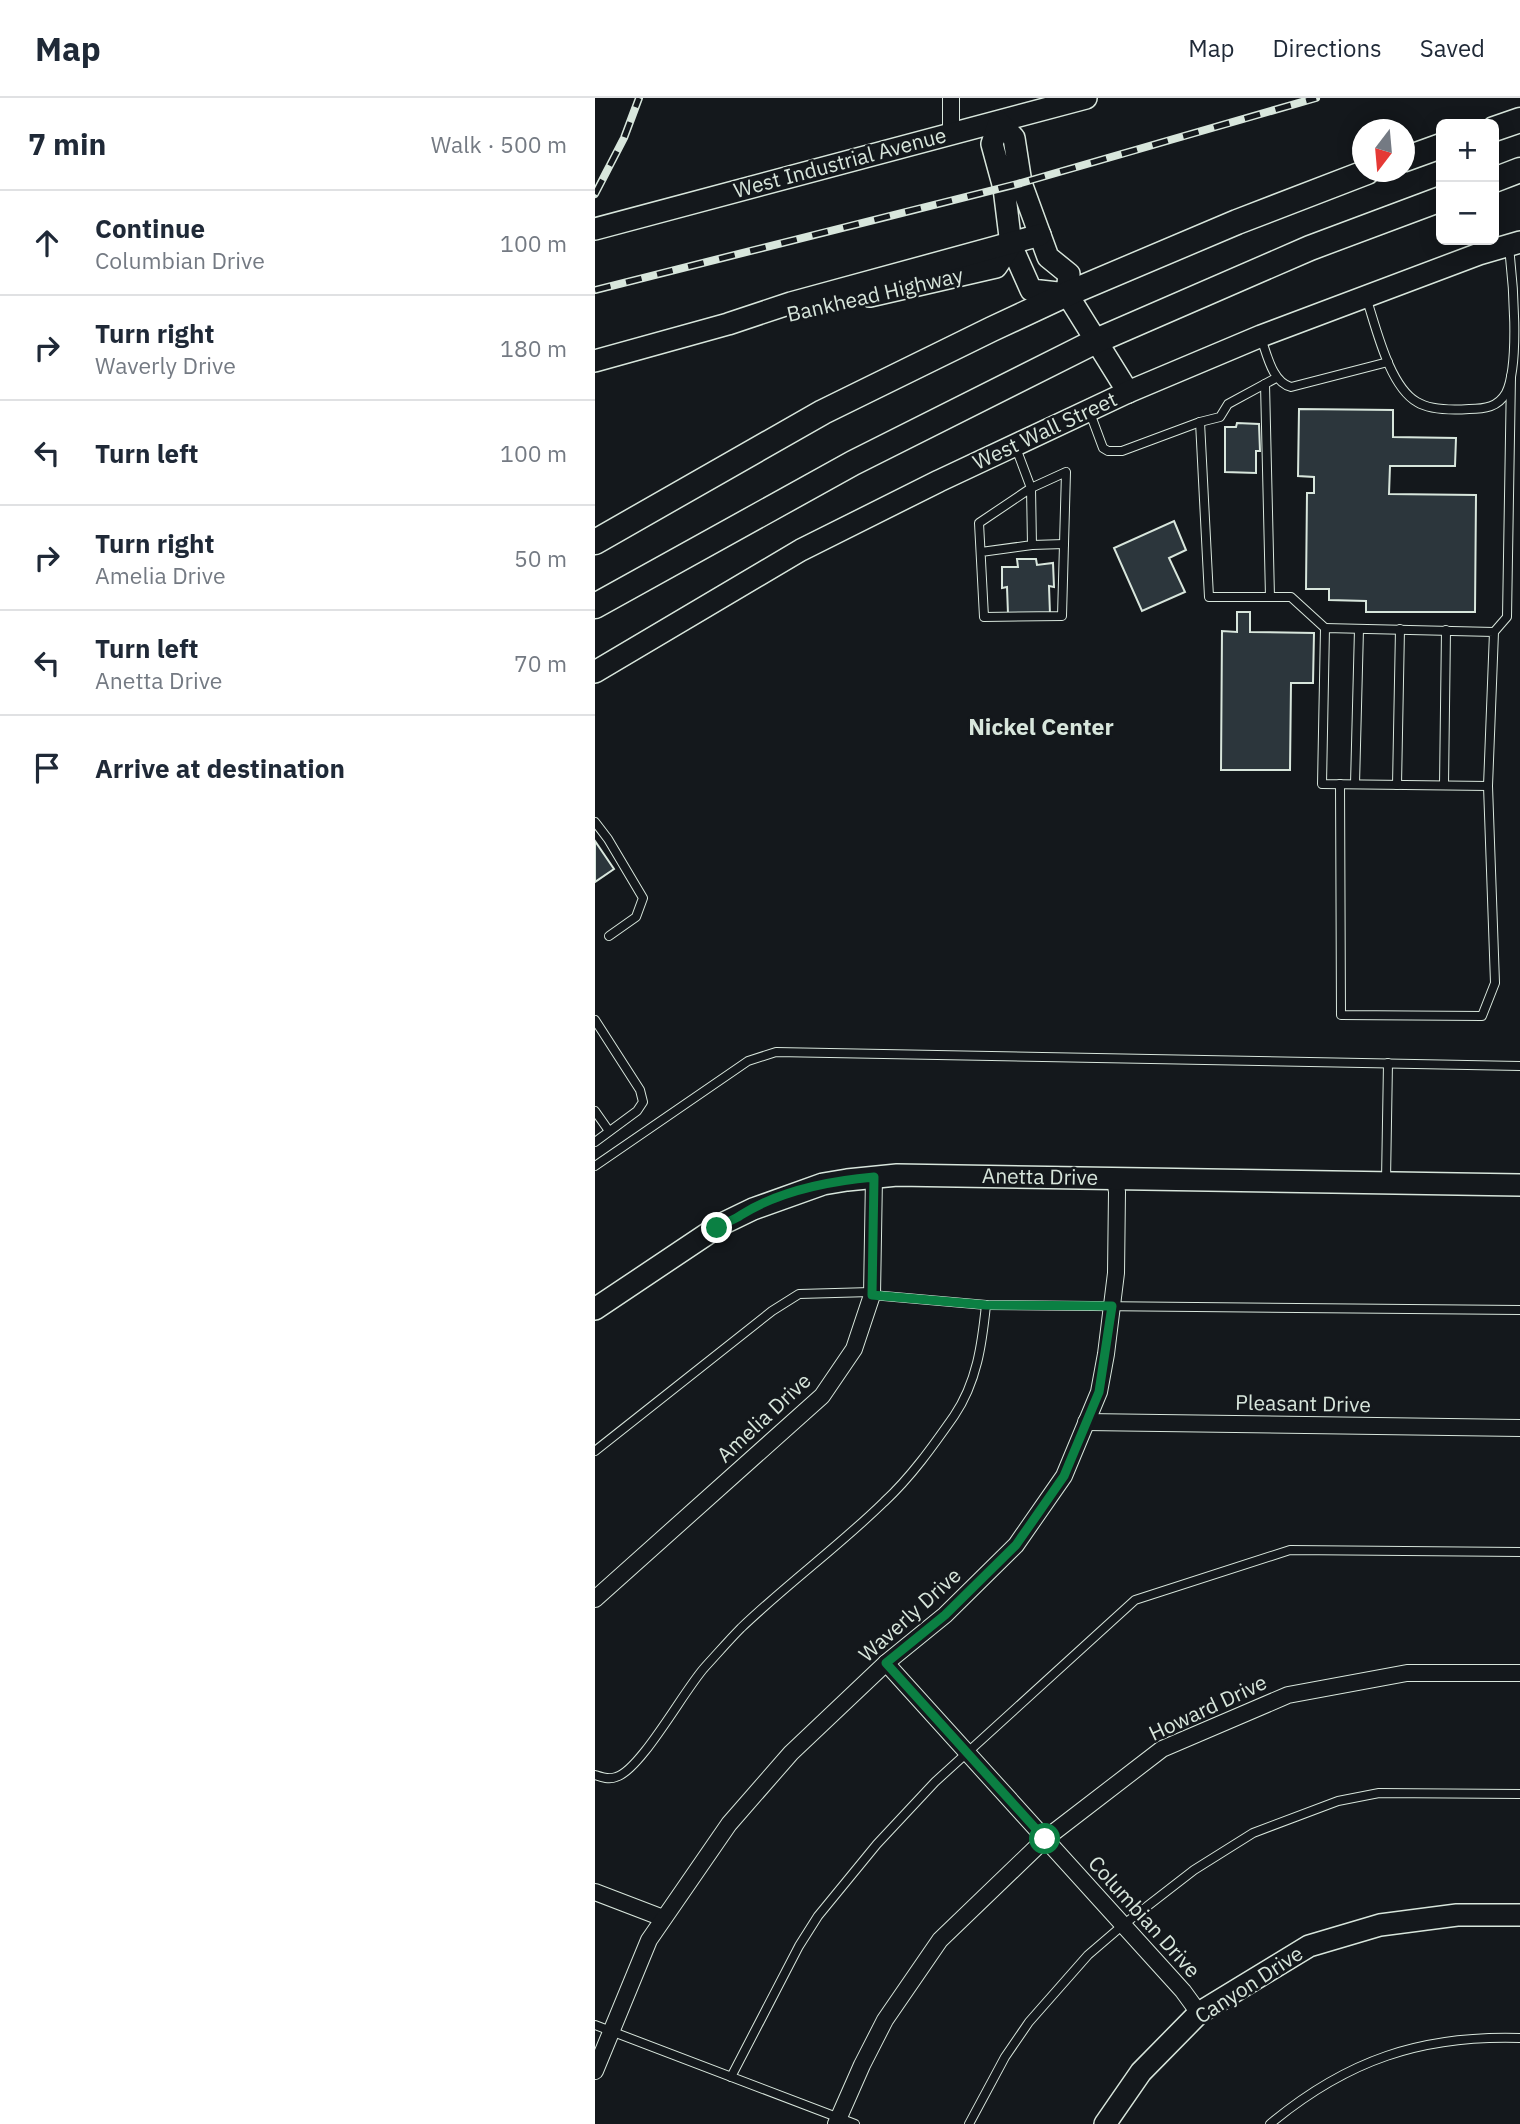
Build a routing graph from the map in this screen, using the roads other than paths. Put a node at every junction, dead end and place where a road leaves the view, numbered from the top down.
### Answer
1 (951, 98) edge
2 (1086, 98) edge
3 (1520, 120) edge
4 (999, 121) junction
5 (1499, 127) edge
6 (951, 133) junction
7 (1436, 148) edge
8 (1415, 155) edge
9 (1520, 170) edge
10 (1352, 178) edge
11 (1499, 178) edge
12 (1436, 201) edge
13 (595, 229) edge
14 (1040, 235) junction
15 (1515, 244) edge
16 (1011, 245) junction
17 (1067, 294) junction
18 (1366, 296) junction
19 (1261, 336) junction
20 (1096, 341) junction
21 (595, 361) edge
22 (1388, 362) junction
23 (1511, 376) junction
24 (1276, 378) junction
25 (1265, 384) junction
26 (1128, 392) junction
27 (1089, 410) junction
28 (1200, 422) junction
29 (1015, 445) junction
30 (1031, 488) junction
31 (595, 542) edge
32 (1064, 544) junction
33 (1032, 545) junction
34 (981, 552) junction
35 (1270, 597) junction
36 (595, 606) edge
37 (1325, 628) junction
38 (1359, 629) junction
39 (1400, 629) junction
40 (1446, 631) junction
41 (1494, 632) junction
42 (595, 672) edge
43 (1355, 784) junction
44 (1340, 785) junction
45 (1397, 785) junction
46 (1444, 785) junction
47 (1488, 786) junction
48 (595, 822) edge
49 (609, 936) dead end
50 (595, 1020) edge
51 (1388, 1063) junction
52 (1520, 1066) edge
53 (595, 1111) edge
54 (609, 1131) junction
55 (595, 1142) edge
56 (595, 1166) edge
57 (874, 1177) junction
58 (1115, 1179) junction
59 (1386, 1183) junction
60 (1520, 1185) edge
61 (871, 1293) junction
62 (986, 1305) junction
63 (1112, 1306) junction
64 (595, 1309) edge
65 (1520, 1310) edge
66 (1086, 1422) junction
67 (1520, 1428) edge
68 (595, 1451) edge
69 (1520, 1552) edge
70 (595, 1599) edge
71 (886, 1663) junction
72 (1520, 1673) edge
73 (968, 1753) junction
74 (595, 1775) edge
75 (1520, 1794) edge
76 (1045, 1839) junction
77 (595, 1892) edge
78 (1520, 1915) edge
79 (663, 1918) junction
80 (1123, 1925) junction
81 (1199, 2013) junction
82 (595, 2025) edge
83 (611, 2031) junction
84 (1520, 2038) edge
85 (595, 2071) edge
86 (731, 2077) junction
87 (838, 2121) edge
88 (855, 2124) edge
89 (969, 2124) edge
90 (1105, 2124) edge
91 (1270, 2124) edge

1 - 6 street
2 - 4 street, West Industrial Avenue
3 - 5 main road
4 - 6 street, West Industrial Avenue
4 - 14 street
4 - 16 street
6 - 13 street, West Industrial Avenue
7 - 8 main road
9 - 11 main road
10 - 17 main road
12 - 20 main road
14 - 16 street, Bankhead Highway
14 - 17 street
15 - 18 street, West Wall Street
15 - 23 lane
16 - 17 street
16 - 21 street, Bankhead Highway
17 - 20 street
17 - 31 main road
18 - 19 street, West Wall Street
18 - 22 lane
19 - 24 lane
19 - 26 street, West Wall Street
20 - 26 street
20 - 36 main road
22 - 23 lane
22 - 24 lane
23 - 41 lane
24 - 25 lane
25 - 28 lane
25 - 35 lane
26 - 27 street, West Wall Street
27 - 28 lane
27 - 29 street, West Wall Street
28 - 35 lane
29 - 30 lane
29 - 42 street, West Wall Street
30 - 32 lane
30 - 33 lane
30 - 34 lane
32 - 33 lane
32 - 34 lane
33 - 34 lane
35 - 37 lane
37 - 38 lane
37 - 44 lane
38 - 39 lane
38 - 43 lane
39 - 40 lane
39 - 45 lane
40 - 41 lane
40 - 46 lane
41 - 47 lane
43 - 44 lane
43 - 45 lane
44 - 47 lane
45 - 46 lane
46 - 47 lane
48 - 49 lane
50 - 54 lane
51 - 52 lane
51 - 56 lane
51 - 59 lane
53 - 54 lane
54 - 55 lane
57 - 58 street, Anetta Drive
57 - 61 street, Amelia Drive
57 - 64 street, Anetta Drive
58 - 59 street, Anetta Drive
58 - 63 street, Waverly Drive
59 - 60 street, Anetta Drive
61 - 62 lane
61 - 68 lane
61 - 70 street, Amelia Drive
62 - 63 lane
62 - 74 lane
63 - 65 lane
63 - 66 street, Waverly Drive
66 - 67 street, Pleasant Drive
66 - 71 street, Waverly Drive
69 - 73 lane
71 - 73 street, Columbian Drive
71 - 79 street, Waverly Drive
72 - 76 street, Howard Drive
73 - 76 street, Columbian Drive
73 - 86 lane
75 - 80 lane
76 - 80 street, Columbian Drive
76 - 87 street, Howard Drive
77 - 79 street
78 - 81 street, Canyon Drive
79 - 83 street, Waverly Drive
80 - 81 street, Columbian Drive
80 - 89 lane
81 - 90 street, Canyon Drive
82 - 83 lane
83 - 85 street, Waverly Drive
83 - 86 lane
84 - 91 lane
86 - 87 lane
87 - 88 lane

